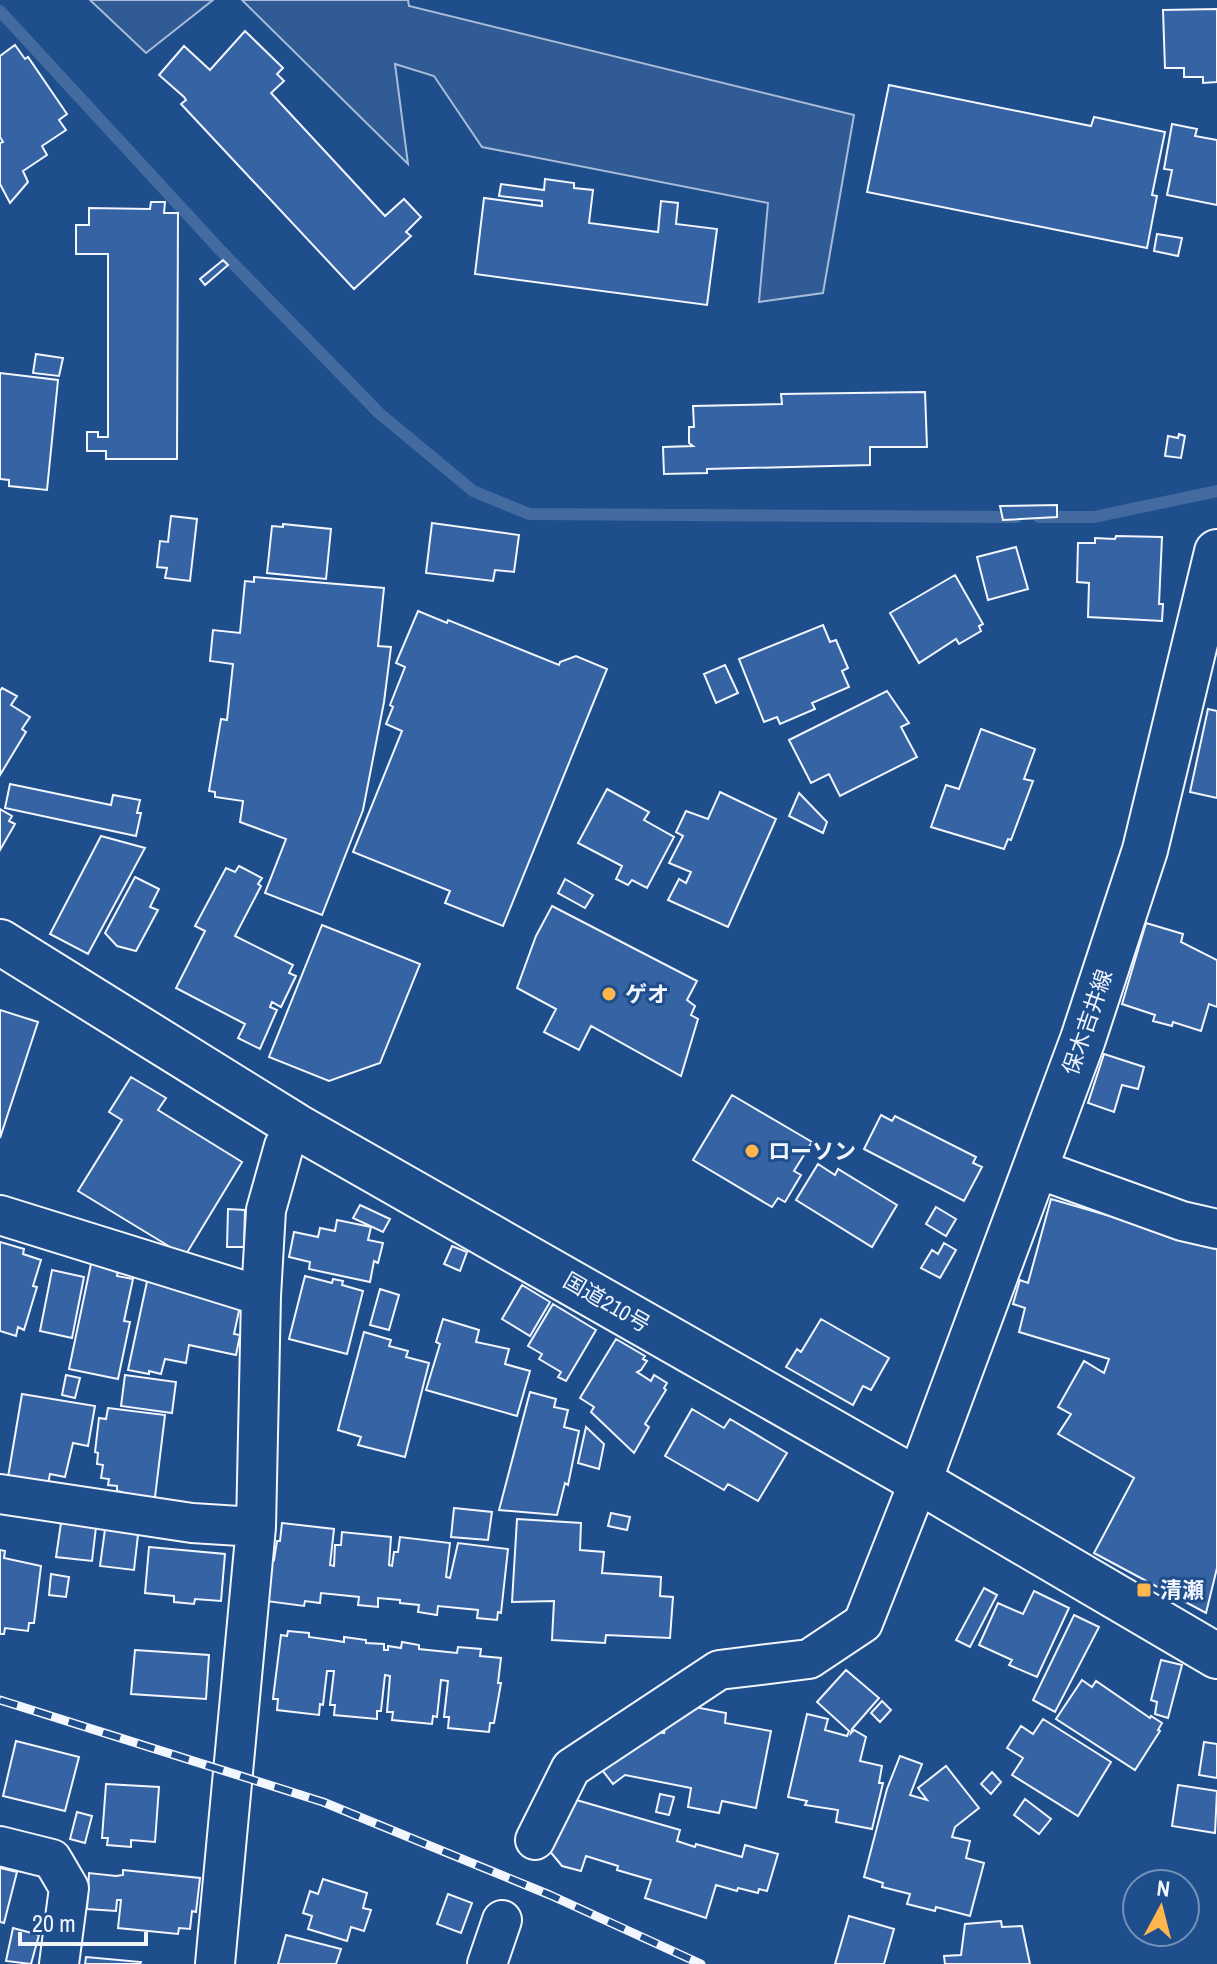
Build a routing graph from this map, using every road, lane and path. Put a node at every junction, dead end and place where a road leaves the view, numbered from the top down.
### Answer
1 (1217, 552) edge
2 (0, 942) edge
3 (296, 1126) junction
4 (1035, 1168) junction
5 (0, 1215) edge
6 (1217, 1229) edge
7 (261, 1296) junction
8 (919, 1481) junction
9 (0, 1494) edge
10 (256, 1527) junction
11 (1217, 1656) edge
12 (535, 1840) dead end
13 (0, 1846) edge
14 (502, 1920) dead end
15 (59, 1964) edge
16 (215, 1964) edge
17 (487, 1964) edge

1 - 4 main road, 保木吉井線
2 - 3 main road, 国道210号
3 - 7 street
3 - 8 main road, 国道210号
4 - 6 street
4 - 8 main road, 保木吉井線
5 - 7 street
7 - 10 street
8 - 11 main road, 国道210号
8 - 12 street
9 - 10 street
10 - 16 street
13 - 15 street
14 - 17 street

